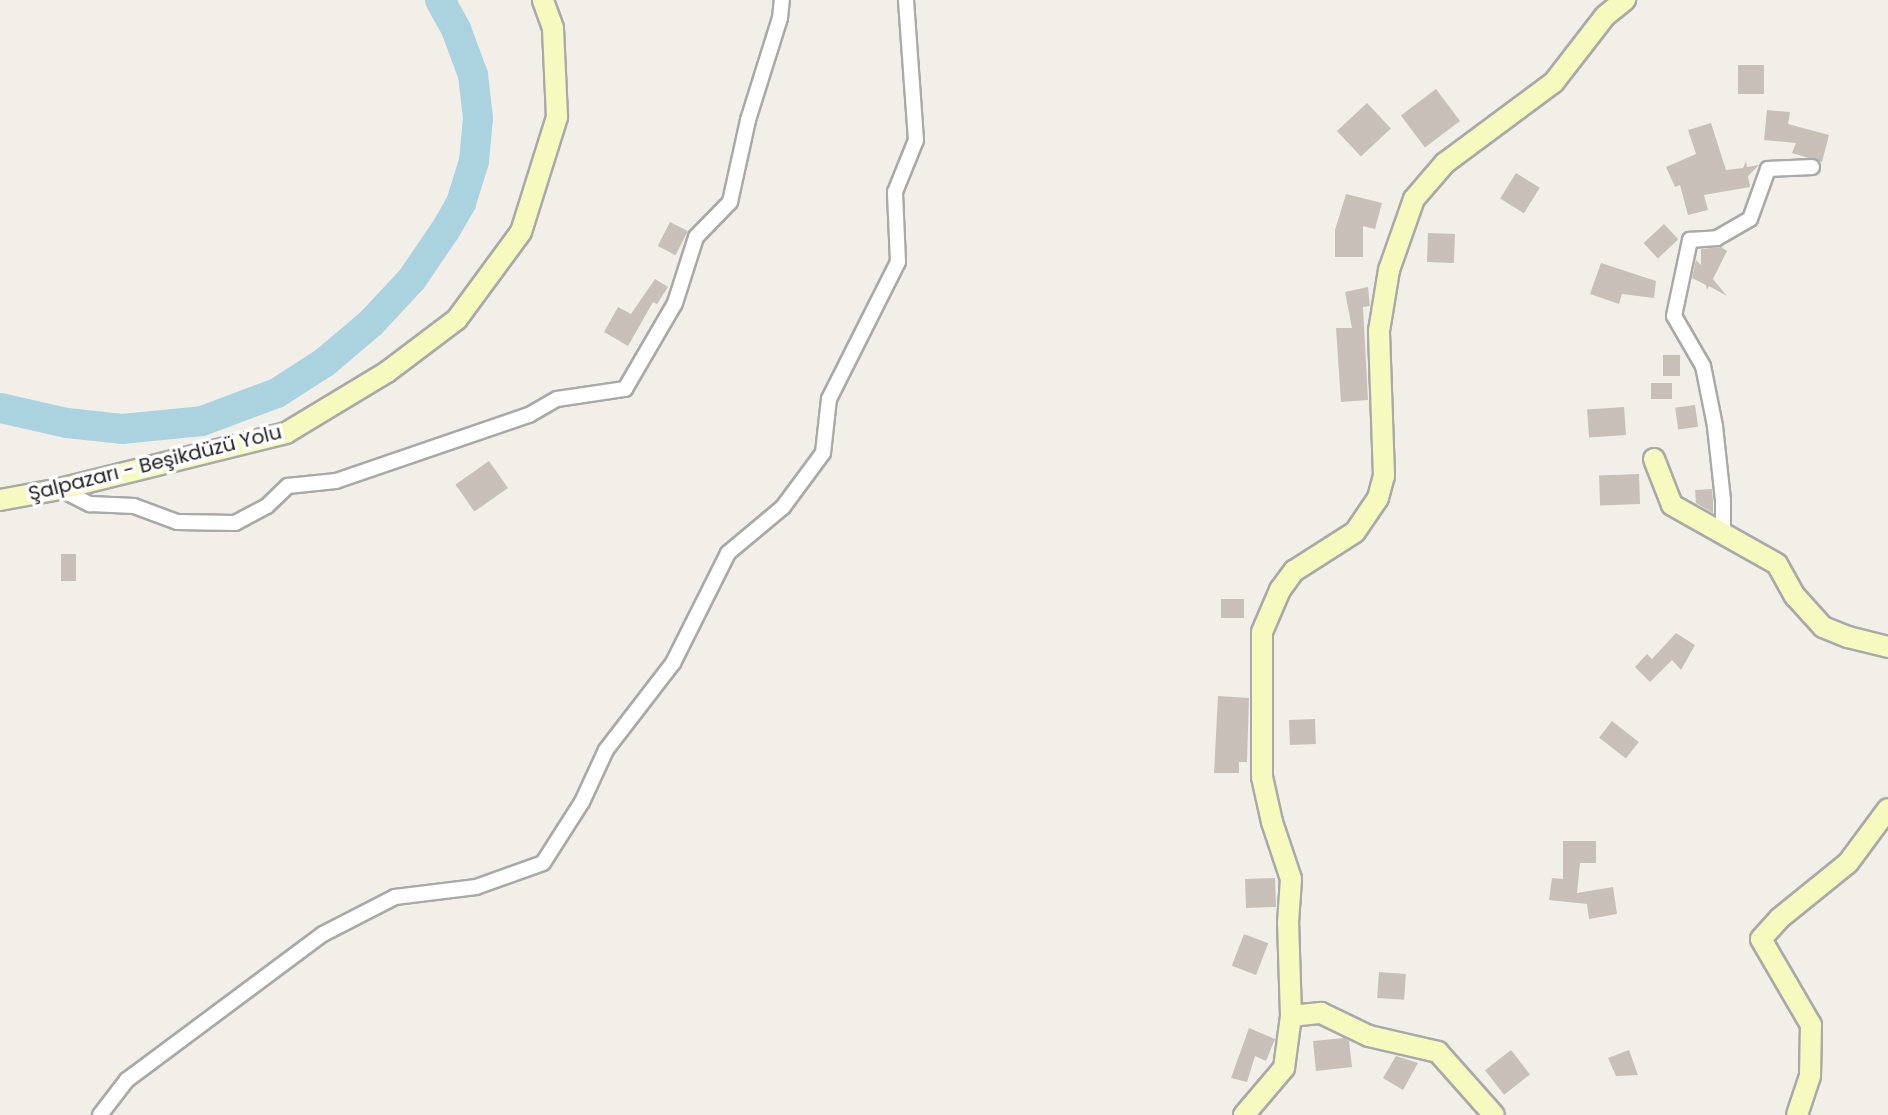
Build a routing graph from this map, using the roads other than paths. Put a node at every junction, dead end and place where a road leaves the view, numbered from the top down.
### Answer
1 (543, 0) edge
2 (782, 0) edge
3 (906, 0) edge
4 (1625, 0) edge
5 (1812, 167) dead end
6 (1654, 459) dead end
7 (60, 489) junction
8 (0, 500) edge
9 (1723, 535) junction
10 (1888, 647) edge
11 (1888, 809) edge
12 (1291, 1016) junction
13 (1488, 1111) edge
14 (100, 1115) edge
15 (1244, 1115) edge
16 (1797, 1115) edge

1 - 7 street, Şalpazarı - Beşikdüzü Yolu
2 - 7 street
3 - 14 street
4 - 12 street
5 - 9 street
6 - 9 street
7 - 8 street, Şalpazarı - Beşikdüzü Yolu
9 - 10 street
11 - 16 street
12 - 13 street
12 - 15 street

